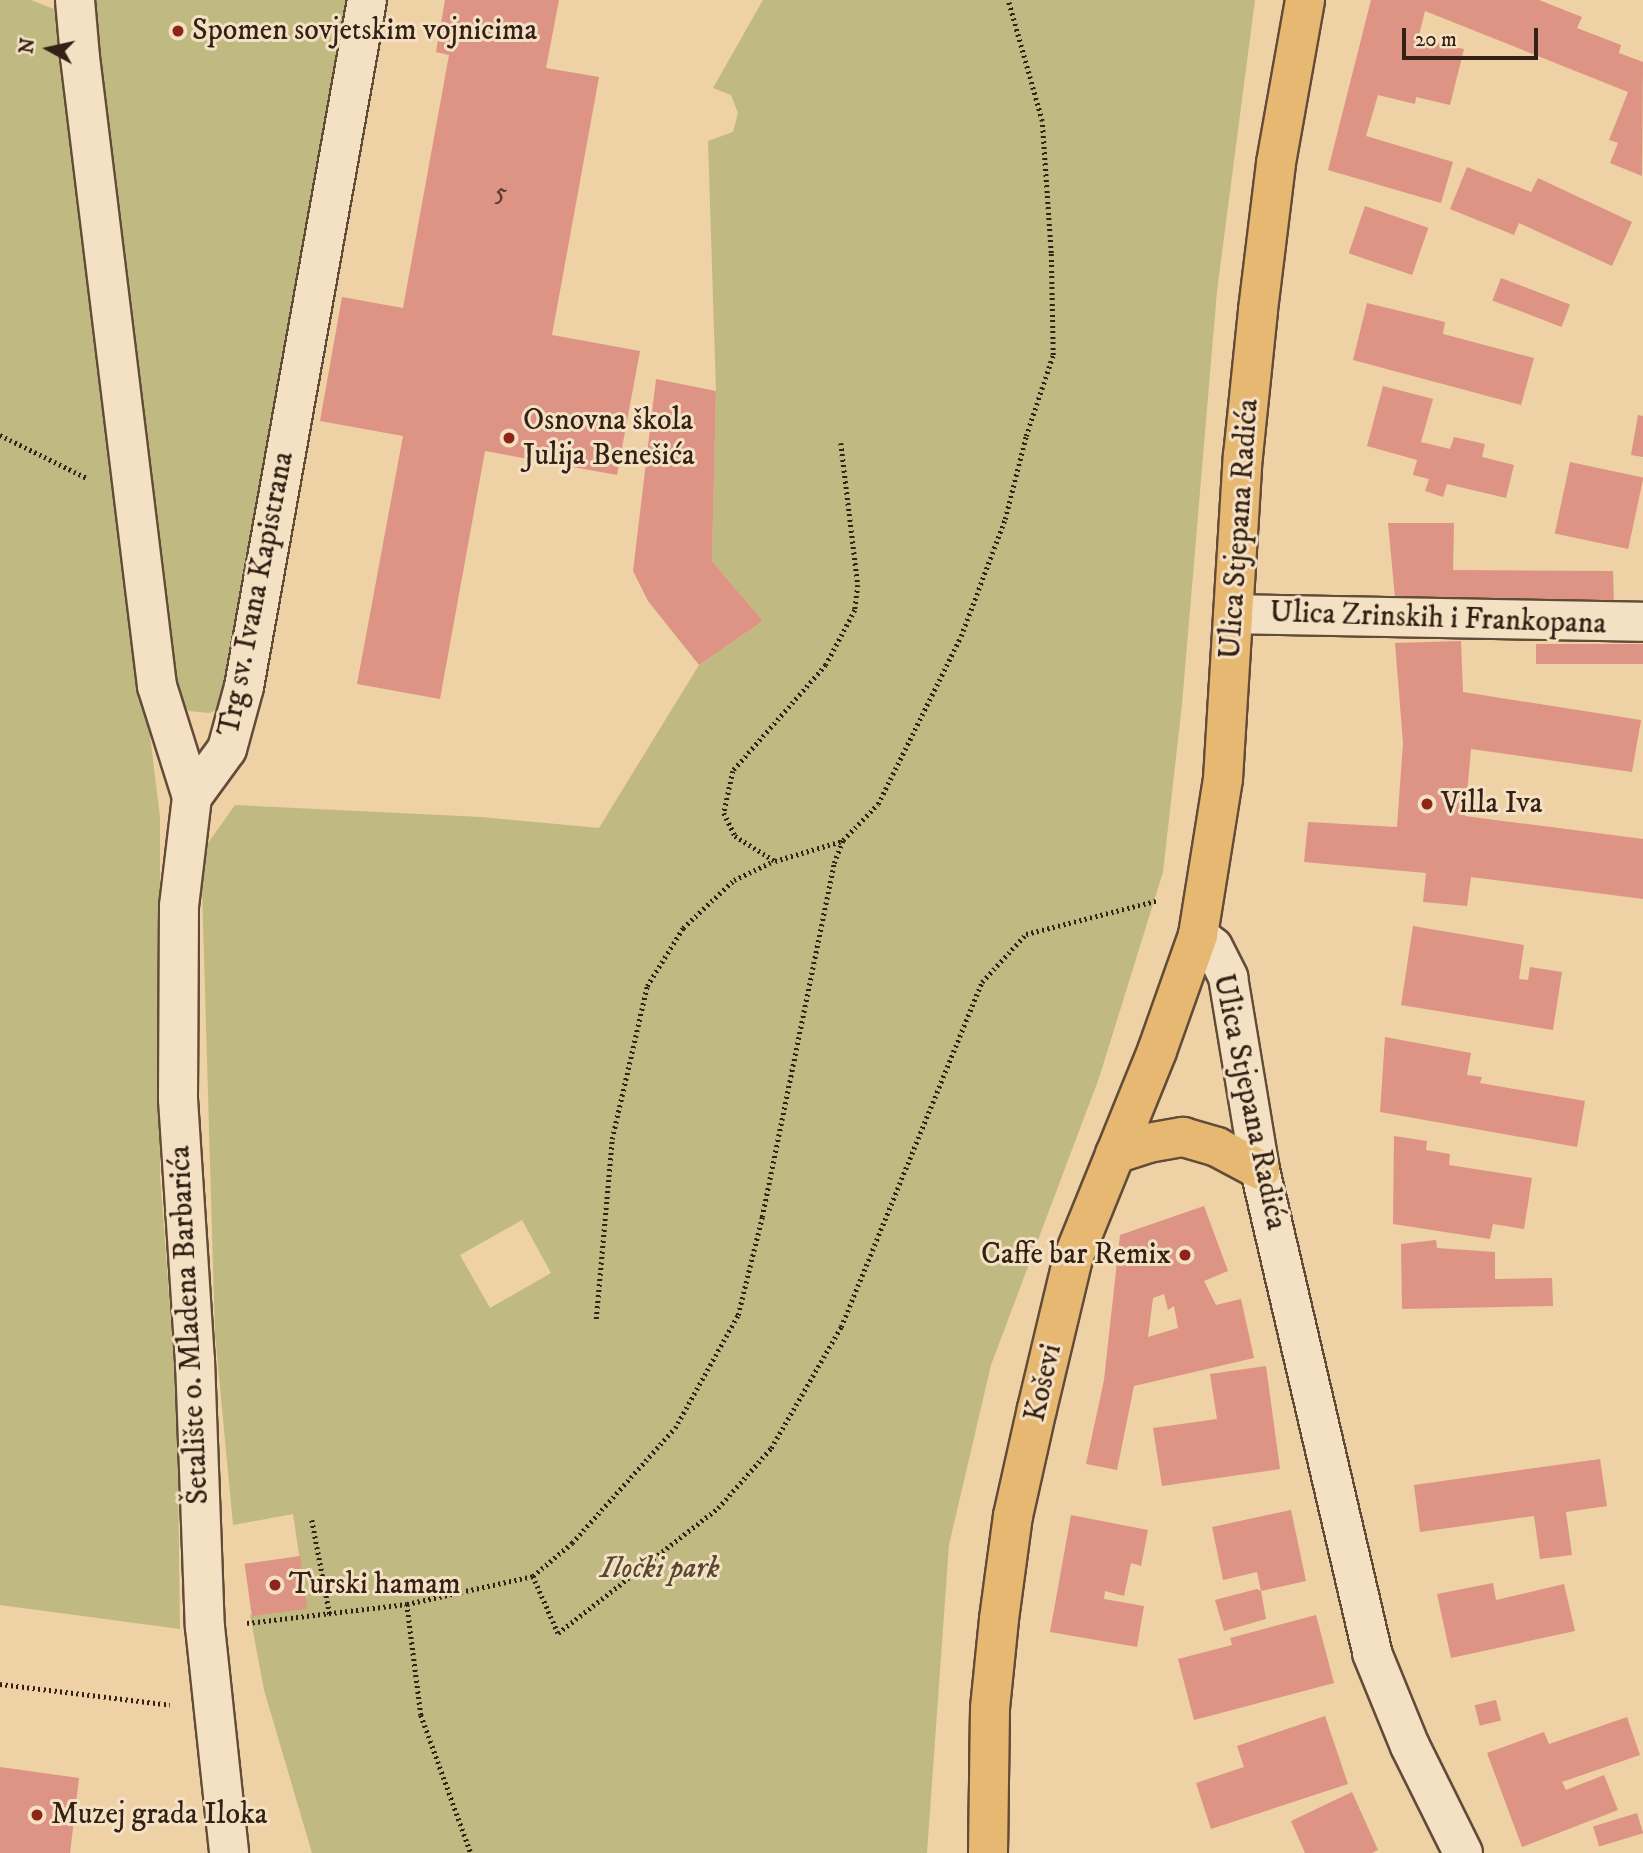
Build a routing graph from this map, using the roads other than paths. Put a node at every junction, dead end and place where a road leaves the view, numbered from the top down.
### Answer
1 (75, 0) edge
2 (367, 0) edge
3 (1305, 0) edge
4 (1233, 614) junction
5 (1643, 622) edge
6 (192, 797) junction
7 (1200, 919) junction
8 (1115, 1154) junction
9 (1260, 1170) junction
10 (229, 1853) edge
11 (988, 1853) edge
12 (1463, 1853) edge

1 - 6 street, Trg sv. Ivana Kapistrana
2 - 6 street, Trg sv. Ivana Kapistrana
3 - 4 main road, Ulica Stjepana Radića
4 - 5 street, Ulica Zrinskih i Frankopana
4 - 7 main road, Ulica Stjepana Radića
6 - 10 street, Šetalište o. Mladena Barbarića
7 - 8 main road, Koševi
7 - 9 street, Ulica Stjepana Radića
8 - 9 main road
8 - 11 main road, Koševi
9 - 12 street, Ulica Stjepana Radića

